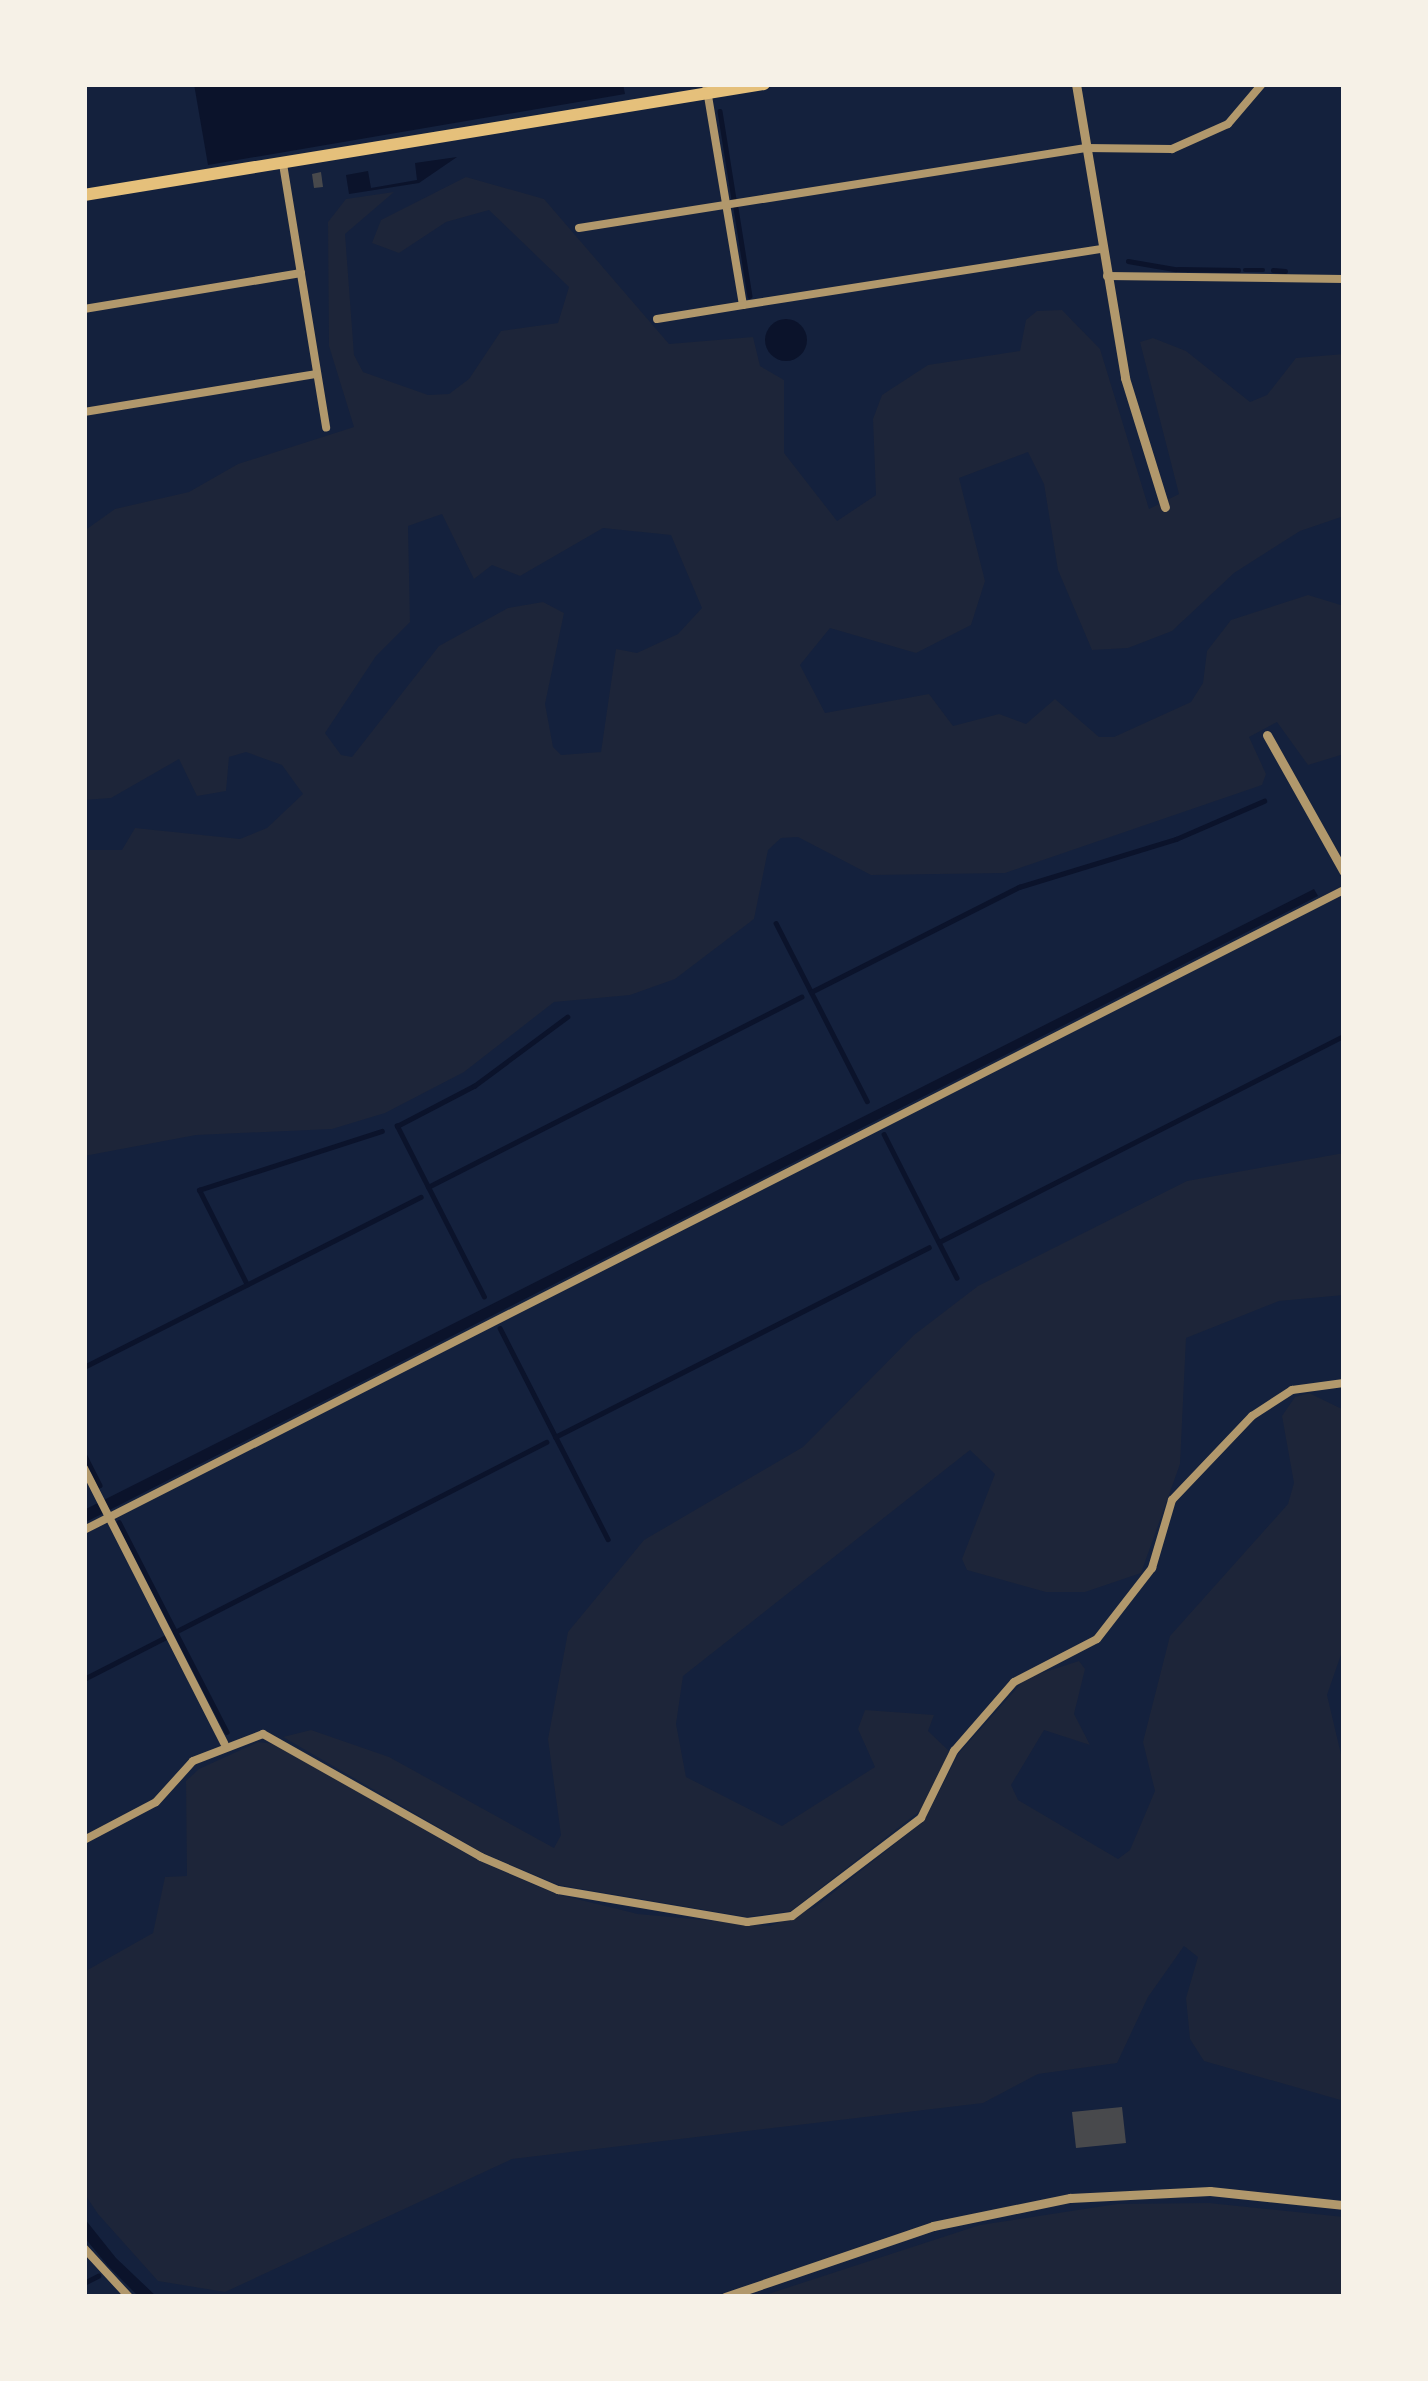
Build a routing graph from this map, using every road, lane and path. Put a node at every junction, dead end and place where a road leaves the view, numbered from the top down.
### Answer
1 (764, 84) edge
2 (1076, 84) edge
3 (1262, 84) edge
4 (707, 88) edge
5 (1086, 148) junction
6 (283, 162) junction
7 (84, 195) edge
8 (727, 205) junction
9 (579, 228) dead end
10 (1102, 249) junction
11 (301, 273) junction
12 (1107, 276) junction
13 (1344, 279) edge
14 (743, 305) junction
15 (84, 309) edge
16 (657, 319) dead end
17 (317, 374) junction
18 (84, 412) edge
19 (326, 428) dead end
20 (1165, 507) dead end
21 (1267, 735) dead end
22 (1344, 872) edge
23 (1344, 890) edge
24 (1344, 1383) edge
25 (84, 1468) edge
26 (99, 1498) junction
27 (84, 1503) edge
28 (106, 1516) junction
29 (84, 1530) edge
30 (224, 1743) junction
31 (84, 1840) edge
32 (1344, 2205) edge
33 (84, 2248) edge
34 (129, 2297) edge
35 (725, 2297) edge

1 - 4 main road
2 - 5 street
3 - 5 street
4 - 6 main road
4 - 8 street
5 - 8 street
5 - 10 street
6 - 7 main road
6 - 11 street
8 - 9 street
8 - 14 street
10 - 12 street
10 - 14 street
11 - 15 street
11 - 17 street
12 - 13 street
12 - 20 street
14 - 16 street
17 - 18 street
17 - 19 street
21 - 22 street
23 - 28 street
24 - 30 street
25 - 26 street
26 - 27 street
26 - 28 street
28 - 29 street
28 - 30 street
30 - 31 street
32 - 35 street
33 - 34 street

